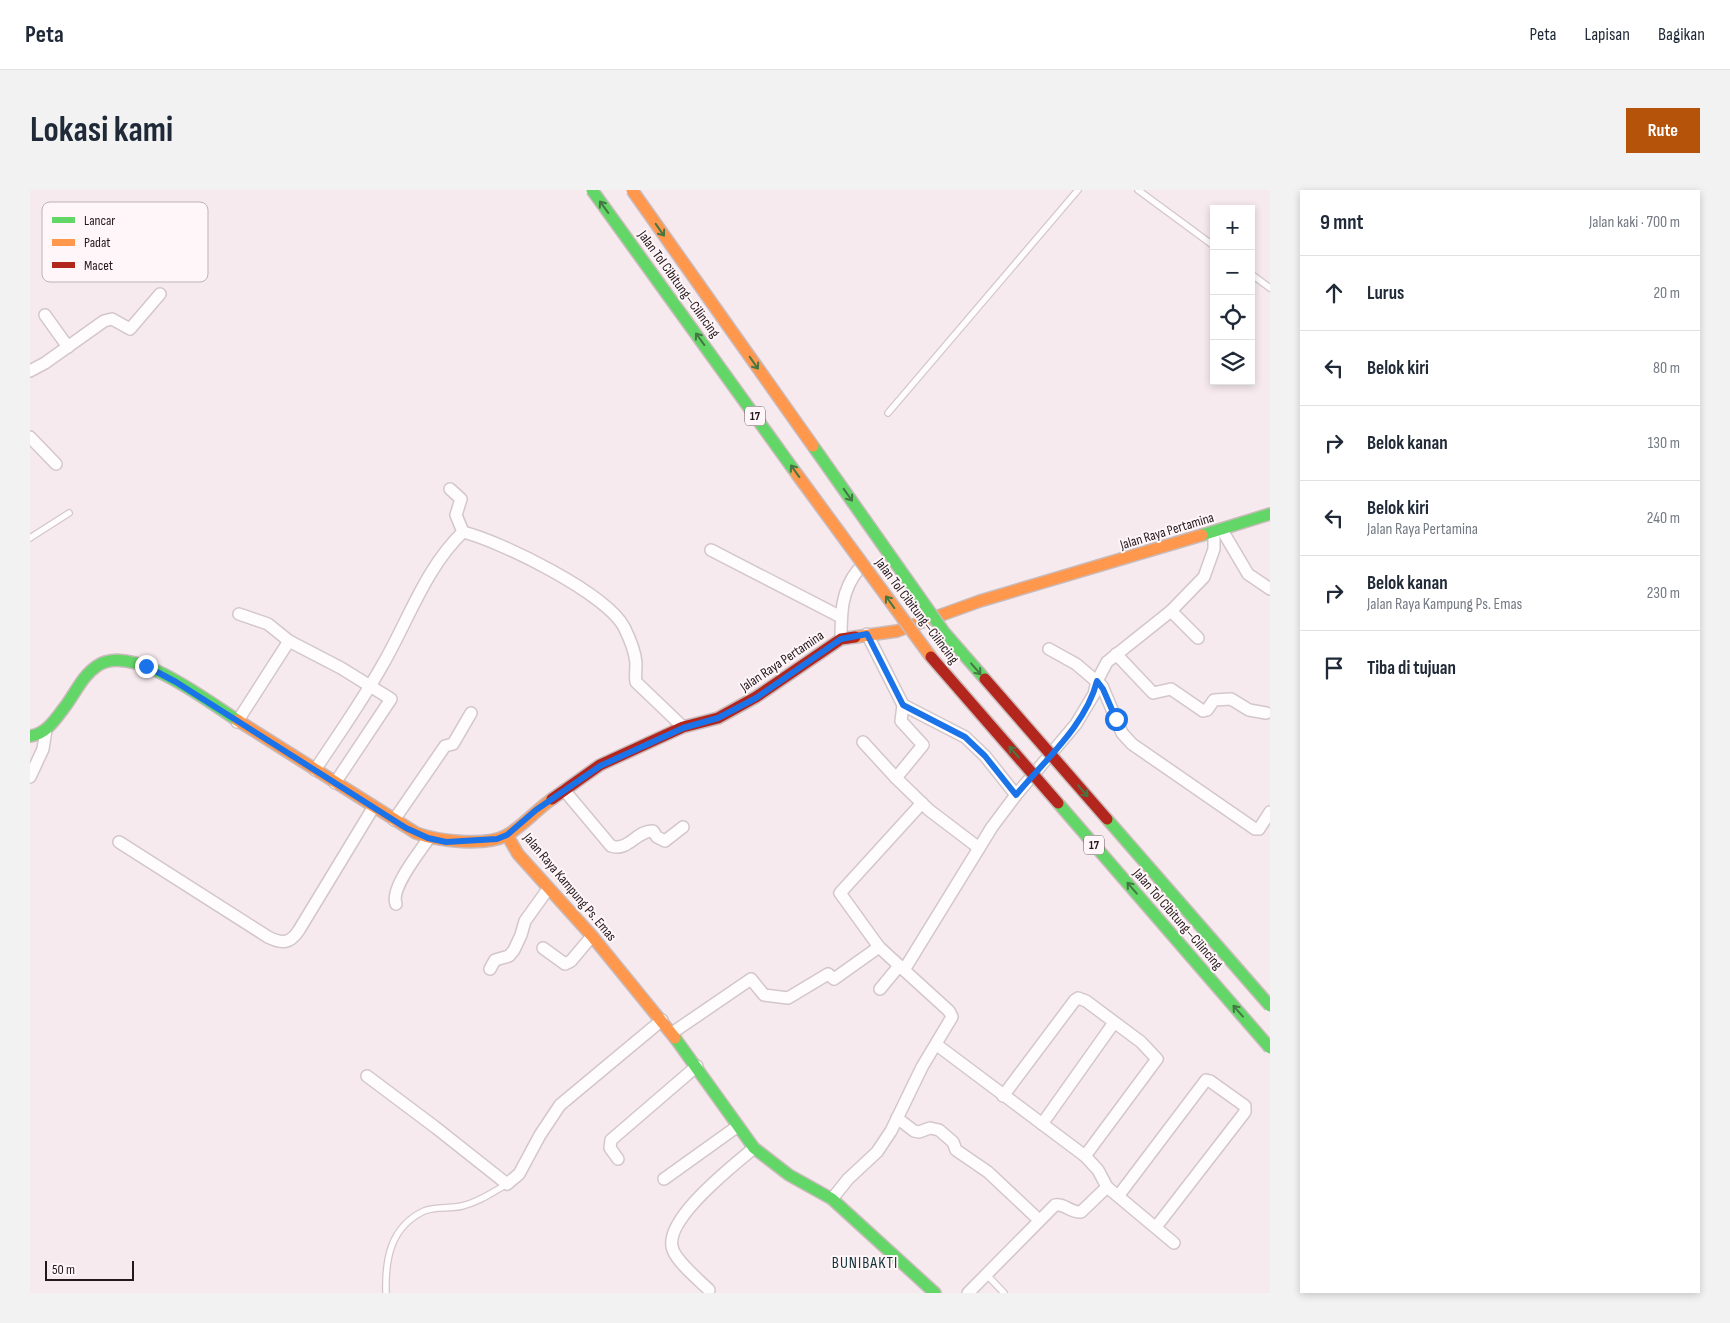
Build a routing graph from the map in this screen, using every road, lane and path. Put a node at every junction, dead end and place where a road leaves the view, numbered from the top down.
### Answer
1 (592, 190) edge
2 (632, 190) edge
3 (1078, 190) edge
4 (1138, 190) edge
5 (1210, 243) edge
6 (1255, 277) edge
7 (1270, 288) edge
8 (160, 294) dead end
9 (45, 315) dead end
10 (68, 347) junction
11 (30, 371) edge
12 (888, 414) dead end
13 (30, 438) edge
14 (56, 464) dead end
15 (450, 489) dead end
16 (68, 513) dead end
17 (1270, 514) edge
18 (1218, 531) junction
19 (463, 532) junction
20 (30, 538) edge
21 (711, 550) dead end
22 (858, 570) dead end
23 (1270, 589) edge
24 (1171, 611) junction
25 (239, 614) dead end
26 (841, 617) junction
27 (867, 634) junction
28 (1198, 638) dead end
29 (841, 639) junction
30 (289, 641) junction
31 (1049, 649) dead end
32 (1116, 654) junction
33 (1097, 681) junction
34 (371, 685) junction
35 (903, 705) junction
36 (1266, 713) dead end
37 (472, 714) dead end
38 (237, 722) junction
39 (683, 728) junction
40 (46, 730) junction
41 (30, 736) edge
42 (863, 742) dead end
43 (315, 770) junction
44 (30, 777) edge
45 (896, 778) junction
46 (335, 783) junction
47 (564, 790) junction
48 (1016, 795) junction
49 (922, 803) junction
50 (373, 808) junction
51 (1270, 812) edge
52 (394, 820) junction
53 (683, 827) dead end
54 (507, 835) junction
55 (428, 838) junction
56 (119, 842) dead end
57 (979, 848) junction
58 (548, 889) junction
59 (396, 904) dead end
60 (592, 936) junction
61 (879, 947) junction
62 (543, 948) dead end
63 (901, 968) junction
64 (490, 969) dead end
65 (880, 989) dead end
66 (1270, 1006) edge
67 (662, 1020) junction
68 (1113, 1024) junction
69 (672, 1033) junction
70 (937, 1045) junction
71 (1270, 1048) edge
72 (698, 1066) junction
73 (366, 1076) dead end
74 (1003, 1096) junction
75 (898, 1118) junction
76 (1042, 1124) junction
77 (738, 1126) junction
78 (754, 1148) junction
79 (1085, 1156) junction
80 (618, 1159) dead end
81 (664, 1179) dead end
82 (507, 1184) junction
83 (1107, 1187) junction
84 (1119, 1196) junction
85 (832, 1199) junction
86 (1038, 1219) junction
87 (1156, 1227) junction
88 (1174, 1243) dead end
89 (987, 1275) junction
90 (709, 1290) dead end
91 (386, 1293) edge
92 (935, 1293) edge
93 (968, 1293) edge
94 (1004, 1293) edge

71 -> 1 main road, Jalan Tol Cibitung–Cilincing / 17, bridge
2 -> 66 main road, Jalan Tol Cibitung–Cilincing / 17, bridge
3 - 12 lane
4 - 5 lane
6 - 7 lane
8 - 10 street
9 - 10 street
10 - 11 street
13 - 14 street
15 - 19 street
16 - 20 lane
17 - 18 main road, Jalan Raya Pertamina
18 - 23 street
18 - 24 street
18 - 27 main road, Jalan Raya Pertamina
19 - 34 street
19 - 39 street
21 - 26 street
22 - 26 street
24 - 28 street
24 - 32 street
25 - 30 street
26 - 29 street
27 - 29 main road, Jalan Raya Pertamina
27 - 35 street
29 - 39 main road, Jalan Raya Pertamina
30 - 34 street
30 - 38 street
31 - 33 street
32 - 33 street
32 - 36 street
33 - 48 street
33 - 51 street
34 - 43 street
34 - 46 street
35 - 45 street
35 - 48 street
37 - 52 street
38 - 40 main road, Jalan Raya Kampung Ps. Emas
38 - 43 main road, Jalan Raya Kampung Ps. Emas
39 - 47 main road, Jalan Raya Pertamina
40 - 41 main road
40 - 44 street
42 - 45 street
43 - 46 main road, Jalan Raya Kampung Ps. Emas
45 - 49 street
46 - 50 main road, Jalan Raya Kampung Ps. Emas
47 - 53 street
47 - 54 main road, Jalan Raya Pertamina
48 - 57 street
49 - 57 street
49 - 61 street
50 - 52 main road, Jalan Raya Kampung Ps. Emas
50 - 56 street
52 - 55 main road, Jalan Raya Kampung Ps. Emas
54 - 55 main road, Jalan Raya Kampung Ps. Emas
54 - 58 main road, Jalan Raya Kampung Ps. Emas
55 - 59 street
57 - 63 street
58 - 60 main road, Jalan Raya Kampung Ps. Emas
58 - 64 street
60 - 62 street
60 - 67 main road, Jalan Raya Kampung Ps. Emas
61 - 63 street
61 - 69 street
63 - 65 street
63 - 70 street
67 - 69 main road, Jalan Raya Kampung Ps. Emas
67 - 82 street
68 - 74 street
68 - 76 street
68 - 79 street
69 - 72 main road, Jalan Raya Kampung Ps. Emas
70 - 74 street
70 - 75 street
72 - 77 main road, Jalan Raya Kampung Ps. Emas
72 - 80 street
73 - 82 street
74 - 76 street
75 - 85 street
75 - 86 street
76 - 79 street
77 - 78 main road, Jalan Raya Kampung Ps. Emas
77 - 81 street
78 - 85 main road, Jalan Raya Kampung Ps. Emas
78 - 90 street
79 - 83 street
82 - 91 lane
83 - 84 street
83 - 86 street
84 - 87 street
84 - 87 street
85 - 92 main road, Jalan Raya Kampung Ps. Emas
86 - 89 street
87 - 88 street
89 - 93 street
89 - 94 lane

